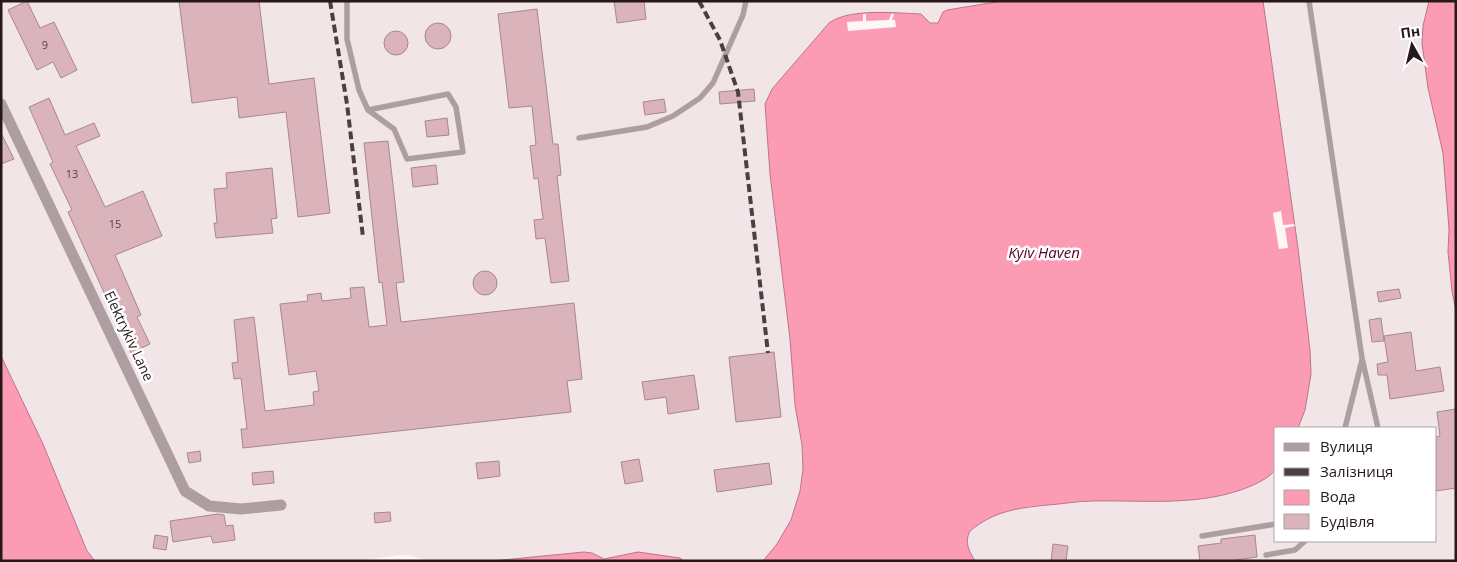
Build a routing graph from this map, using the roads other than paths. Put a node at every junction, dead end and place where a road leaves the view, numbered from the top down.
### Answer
1 (347, 1) edge
2 (746, 1) edge
3 (1309, 1) edge
4 (1, 104) edge
5 (368, 110) junction
6 (578, 138) dead end
7 (1362, 358) junction
8 (1345, 427) edge
9 (1378, 427) edge
10 (281, 505) dead end
11 (1274, 524) edge
12 (1202, 536) dead end
13 (1304, 542) edge
14 (1266, 555) dead end

1 - 5 lane
2 - 6 lane
3 - 7 lane
4 - 10 street, Elektrykiv Lane
5 - 5 lane
7 - 8 lane
7 - 9 lane
11 - 12 lane
13 - 14 lane

